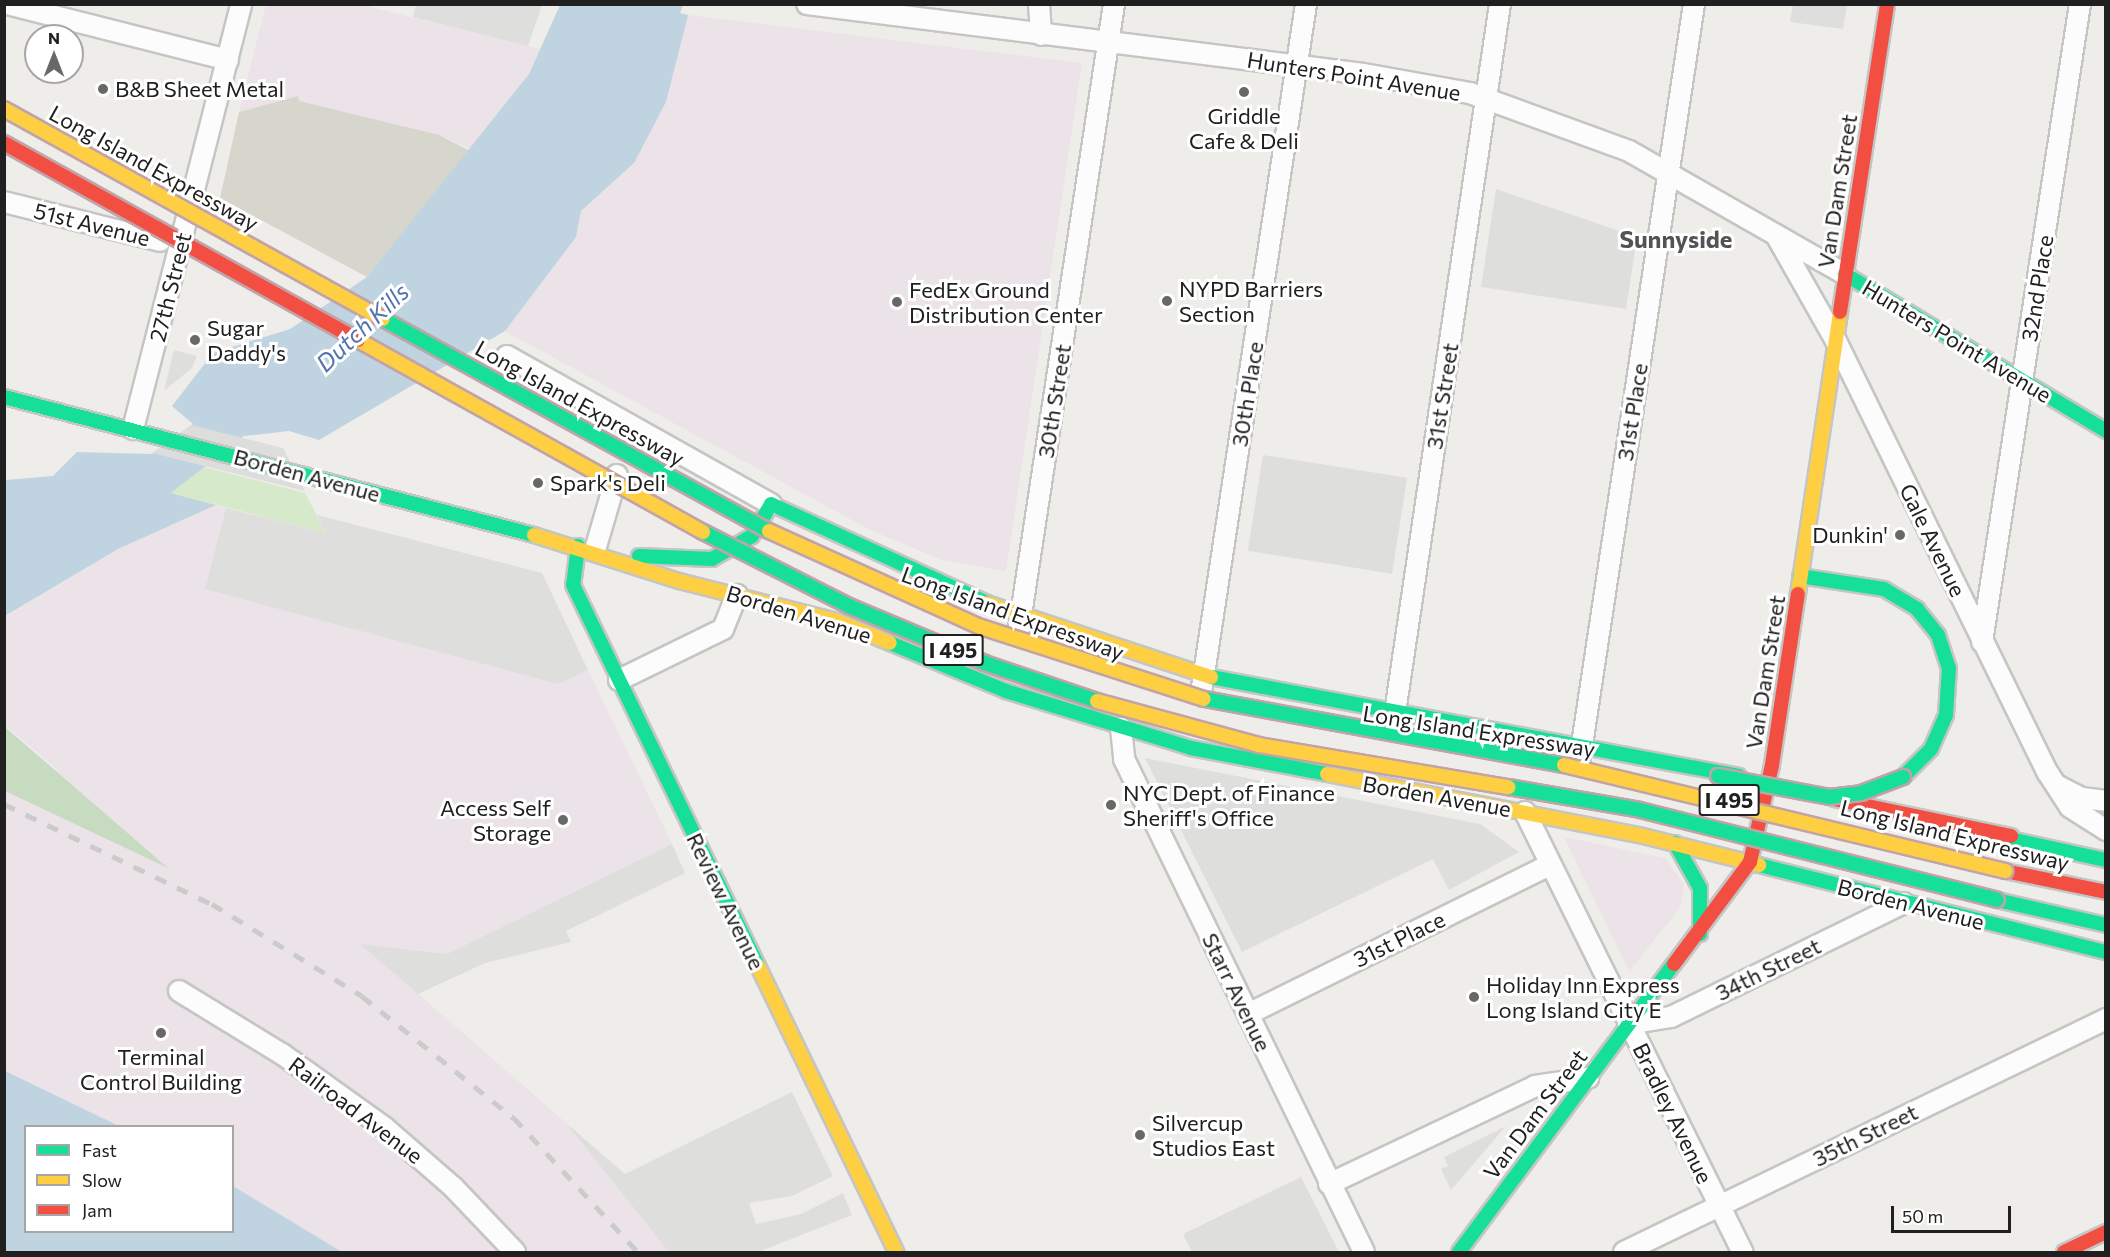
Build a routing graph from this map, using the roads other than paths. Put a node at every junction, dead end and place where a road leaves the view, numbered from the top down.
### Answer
1 (7, 4) edge
2 (242, 4) edge
3 (807, 4) edge
4 (1039, 4) edge
5 (1114, 4) edge
6 (1306, 4) edge
7 (1500, 4) edge
8 (1694, 4) edge
9 (1887, 4) edge
10 (2080, 4) edge
11 (1041, 35) junction
12 (1108, 43) junction
13 (228, 60) junction
14 (1296, 66) junction
15 (1486, 98) junction
16 (4, 109) edge
17 (4, 143) edge
18 (1669, 171) junction
19 (4, 202) edge
20 (1776, 234) junction
21 (180, 246) junction
22 (1845, 274) junction
23 (1836, 341) junction
24 (507, 356) dead end
25 (2024, 380) junction
26 (4, 397) edge
27 (627, 425) junction
28 (133, 429) junction
29 (2106, 430) edge
30 (771, 504) junction
31 (758, 530) junction
32 (594, 550) junction
33 (1800, 576) junction
34 (740, 584) junction
35 (811, 613) junction
36 (1021, 617) junction
37 (1982, 642) junction
38 (1204, 675) junction
39 (619, 680) junction
40 (1006, 691) junction
41 (1394, 715) junction
42 (1121, 728) junction
43 (1582, 744) junction
44 (1191, 748) junction
45 (1449, 748) junction
46 (1768, 783) junction
47 (2054, 784) junction
48 (1383, 787) junction
49 (2106, 801) edge
50 (1525, 812) junction
51 (1570, 820) junction
52 (2106, 830) edge
53 (1992, 835) junction
54 (1675, 843) junction
55 (2106, 844) edge
56 (2106, 860) edge
57 (1750, 862) junction
58 (1550, 864) junction
59 (2106, 892) edge
60 (1904, 903) junction
61 (2106, 925) edge
62 (1700, 934) junction
63 (2106, 952) edge
64 (179, 991) dead end
65 (1248, 1014) junction
66 (2106, 1019) edge
67 (1628, 1024) junction
68 (1588, 1078) junction
69 (1329, 1184) junction
70 (1720, 1206) junction
71 (2106, 1232) edge
72 (515, 1252) edge
73 (896, 1252) edge
74 (1364, 1252) edge
75 (1459, 1252) edge
76 (1624, 1252) edge
77 (1742, 1252) edge
78 (2064, 1252) edge

1 - 13 street
2 - 13 street, 27th Street
3 - 11 street, Hunters Point Avenue
4 - 11 street
5 - 12 street, 30th Street
6 - 14 street, 30th Place
7 - 15 street, 31st Street
8 - 18 street, 31st Place
9 - 22 main road, Van Dam Street
10 - 25 street, 32nd Place
11 - 12 street, Hunters Point Avenue
12 - 14 street, Hunters Point Avenue
12 - 36 street, 30th Street
13 - 21 street, 27th Street
14 - 15 street, Hunters Point Avenue
14 - 38 street, 30th Place
15 - 18 street, Hunters Point Avenue
15 - 41 street, 31st Street
16 - 45 main road, Long Island Expressway / I 495, bridge
17 - 61 main road, I 495, bridge
18 - 20 street, Hunters Point Avenue
18 - 43 street, 31st Place
19 - 21 street, 51st Avenue
20 - 22 street, Hunters Point Avenue
20 - 23 street, Gale Avenue
21 - 28 street, 27th Street
22 - 23 main road, Van Dam Street
22 - 25 main road, Hunters Point Avenue
23 - 33 main road, Van Dam Street
23 - 37 street, Gale Avenue
24 - 27 street
25 - 29 main road, Hunters Point Avenue
25 - 37 street, 32nd Place
26 - 28 main road, Borden Avenue
27 - 30 street
27 - 32 street, Review Avenue
28 - 32 main road, Borden Avenue
30 - 31 main road, Borden Avenue
30 - 36 main road
31 - 32 main road, Borden Avenue
31 - 34 main road
31 - 35 main road
32 - 34 main road, Borden Avenue
32 - 39 main road, Review Avenue
33 - 45 main road, bridge
33 - 46 main road, Van Dam Street
34 - 35 main road, Borden Avenue
34 - 39 street
35 - 40 main road, Borden Avenue
36 - 38 main road
36 - 40 street, 30th Street
37 - 47 street, Gale Avenue
38 - 41 main road
38 - 44 street, 30th Place
39 - 73 main road, Review Avenue
40 - 42 main road, Borden Avenue
41 - 43 main road
41 - 48 street, 31st Street
42 - 44 main road, Borden Avenue
42 - 65 street, Starr Avenue
43 - 46 main road
43 - 51 street, 31st Place
44 - 48 main road, Borden Avenue
45 - 59 main road, Long Island Expressway / I 495, bridge
46 - 53 main road
46 - 57 main road, Van Dam Street
47 - 49 street
47 - 52 street, Gale Avenue
48 - 50 main road, Borden Avenue
50 - 51 main road, Borden Avenue
50 - 58 street, Bradley Avenue
51 - 54 main road, Borden Avenue
53 - 55 main road
53 - 56 main road
54 - 57 main road, Borden Avenue
54 - 62 main road
57 - 60 main road, Borden Avenue
57 - 62 main road, Van Dam Street
58 - 65 street, 31st Place
58 - 67 street, Bradley Avenue
60 - 63 main road, Borden Avenue
60 - 67 street, 34th Street
62 - 67 main road, Van Dam Street
64 - 72 street, Railroad Avenue
65 - 69 street, Starr Avenue
66 - 70 street, 35th Street
67 - 68 main road, Van Dam Street
67 - 70 street, Bradley Avenue
68 - 69 street
68 - 75 main road, Van Dam Street
69 - 74 street, Starr Avenue
70 - 76 street, 35th Street
70 - 77 street, Bradley Avenue
71 - 78 main road

